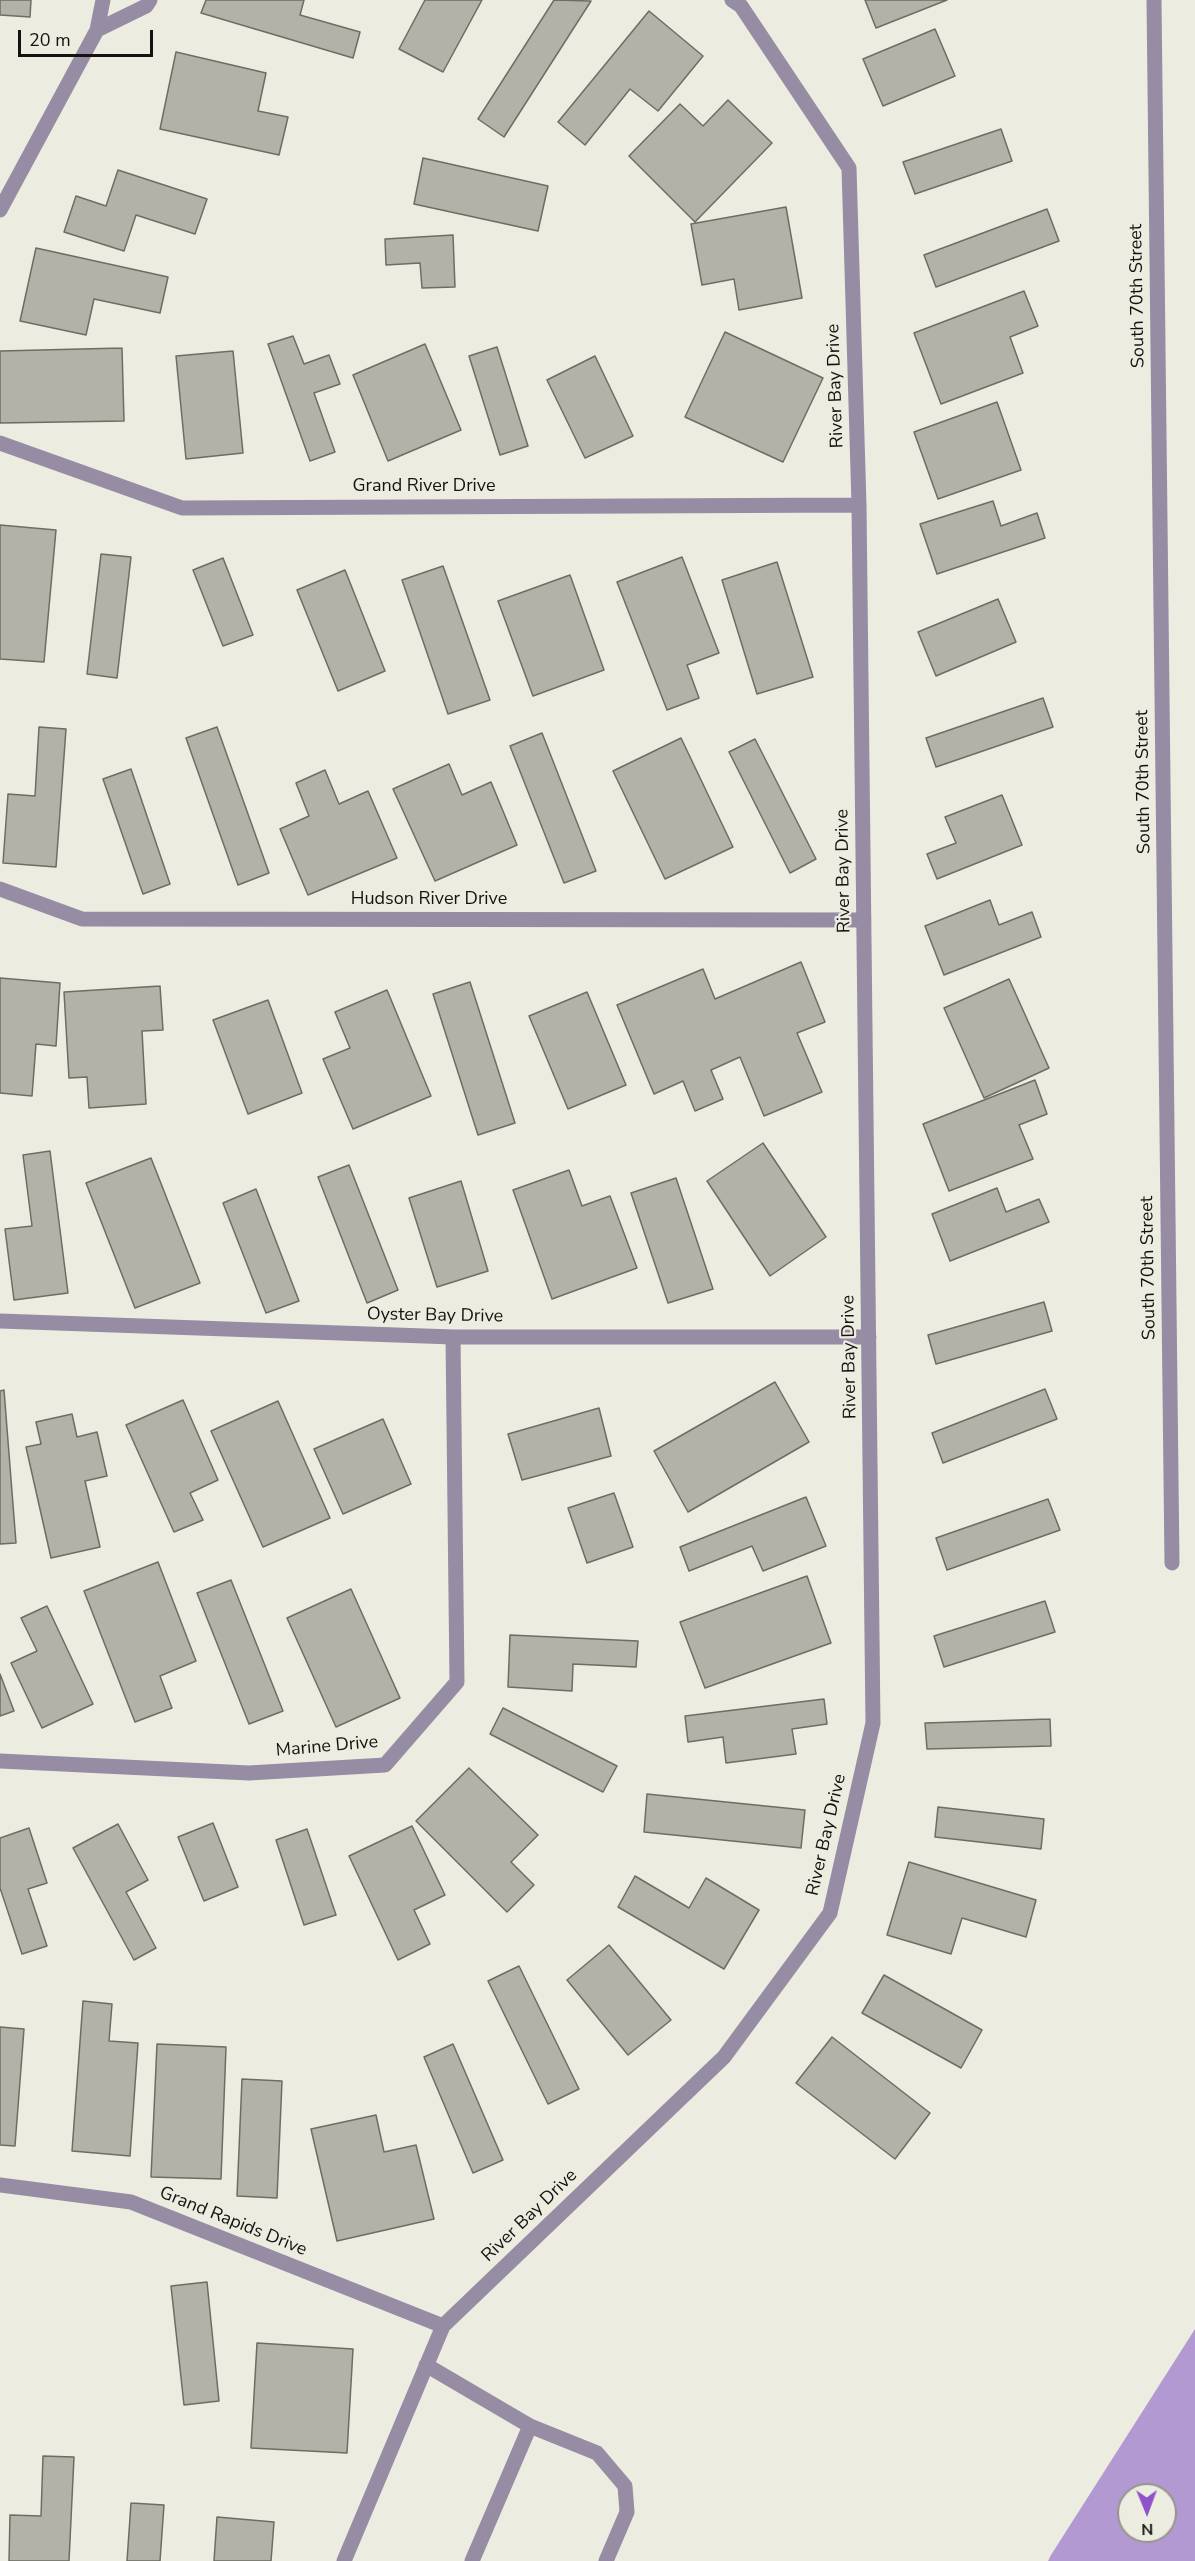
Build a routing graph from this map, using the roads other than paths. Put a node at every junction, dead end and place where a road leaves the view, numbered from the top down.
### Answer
1 (103, 0) edge
2 (150, 0) edge
3 (724, 0) edge
4 (1154, 0) edge
5 (740, 2) edge
6 (97, 30) junction
7 (0, 210) edge
8 (0, 443) edge
9 (859, 505) junction
10 (0, 889) edge
11 (864, 920) junction
12 (0, 1321) edge
13 (453, 1337) junction
14 (869, 1337) junction
15 (1173, 1563) dead end
16 (0, 1761) edge
17 (0, 2185) edge
18 (443, 2326) junction
19 (426, 2366) junction
20 (530, 2426) junction
21 (344, 2561) edge
22 (472, 2561) edge
23 (606, 2561) edge

1 - 6 street
2 - 6 street
3 - 5 street, River Bay Drive
4 - 15 street, South 70th Street
5 - 9 street, River Bay Drive
6 - 7 street
8 - 9 street, Grand River Drive
9 - 11 street, River Bay Drive
10 - 11 street, Hudson River Drive
11 - 14 street, River Bay Drive
12 - 13 street, Oyster Bay Drive
13 - 14 street, Oyster Bay Drive
13 - 16 street, Marine Drive
14 - 18 street, River Bay Drive
17 - 18 street, Grand Rapids Drive
18 - 19 street, River Bay Drive
19 - 20 street
19 - 21 street, River Bay Drive
20 - 22 street
20 - 23 street

